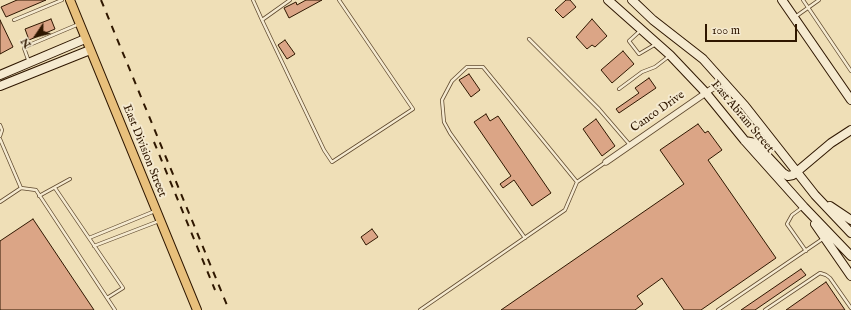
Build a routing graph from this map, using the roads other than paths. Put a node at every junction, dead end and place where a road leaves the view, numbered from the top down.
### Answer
1 (62, 0) edge
2 (70, 0) edge
3 (253, 0) edge
4 (290, 0) edge
5 (339, 0) edge
6 (608, 0) edge
7 (632, 0) edge
8 (782, 0) edge
9 (803, 0) edge
10 (819, 0) edge
11 (808, 8) junction
12 (794, 17) junction
13 (14, 20) dead end
14 (262, 20) junction
15 (79, 24) junction
16 (641, 30) junction
17 (85, 39) junction
18 (529, 39) dead end
19 (656, 43) junction
20 (90, 50) junction
21 (670, 55) junction
22 (29, 62) junction
23 (851, 71) edge
24 (0, 75) edge
25 (723, 81) junction
26 (0, 86) edge
27 (619, 89) dead end
28 (706, 93) junction
29 (851, 100) edge
30 (0, 125) edge
31 (851, 130) edge
32 (0, 137) edge
33 (744, 140) junction
34 (630, 145) junction
35 (606, 162) joint
36 (796, 172) junction
37 (70, 179) dead end
38 (577, 182) junction
39 (21, 188) junction
40 (55, 188) junction
41 (816, 195) junction
42 (39, 196) junction
43 (0, 202) edge
44 (804, 207) junction
45 (156, 211) junction
46 (160, 220) junction
47 (851, 220) edge
48 (851, 233) edge
49 (89, 238) junction
50 (525, 238) junction
51 (824, 238) junction
52 (94, 246) junction
53 (806, 251) junction
54 (851, 256) edge
55 (851, 276) edge
56 (107, 298) junction
57 (851, 308) edge
58 (115, 310) edge
59 (197, 310) edge
60 (420, 310) edge
61 (718, 310) edge
62 (766, 310) edge

1 - 13 lane
2 - 15 main road, East Division Street
3 - 14 lane
4 - 14 lane
5 - 14 lane
6 - 16 main road, East Abram Street
7 - 25 main road, East Abram Street
8 - 12 main road
9 - 11 lane
10 - 11 lane
11 - 12 lane
11 - 23 lane
12 - 29 main road
15 - 17 main road, East Division Street
15 - 22 lane
16 - 19 main road, East Abram Street
16 - 19 lane
17 - 20 main road, East Division Street
17 - 22 main road
18 - 34 lane
19 - 21 main road, East Abram Street
20 - 26 main road
20 - 45 main road, East Division Street
21 - 27 lane
21 - 28 main road, East Abram Street
22 - 24 main road
25 - 28 street, Canco Drive
25 - 36 main road, East Abram Street
28 - 33 main road, East Abram Street
28 - 34 street, Canco Drive
30 - 32 lane
31 - 36 main road
32 - 39 lane
33 - 36 main road
33 - 44 main road, East Abram Street
34 - 35 street, Canco Drive
35 - 38 lane
36 - 41 main road, East Abram Street
37 - 40 lane
38 - 50 lane
38 - 50 lane
39 - 42 lane
39 - 43 lane
40 - 42 lane
40 - 49 lane
41 - 47 main road
41 - 48 main road, East Abram Street
42 - 56 lane
44 - 51 main road
44 - 53 lane
44 - 54 main road, East Abram Street
45 - 46 main road, East Division Street
45 - 49 lane
46 - 52 lane
46 - 59 main road, East Division Street
49 - 52 lane
50 - 60 lane
51 - 53 lane
51 - 55 main road
52 - 56 lane
53 - 61 lane
56 - 58 lane
57 - 62 lane

